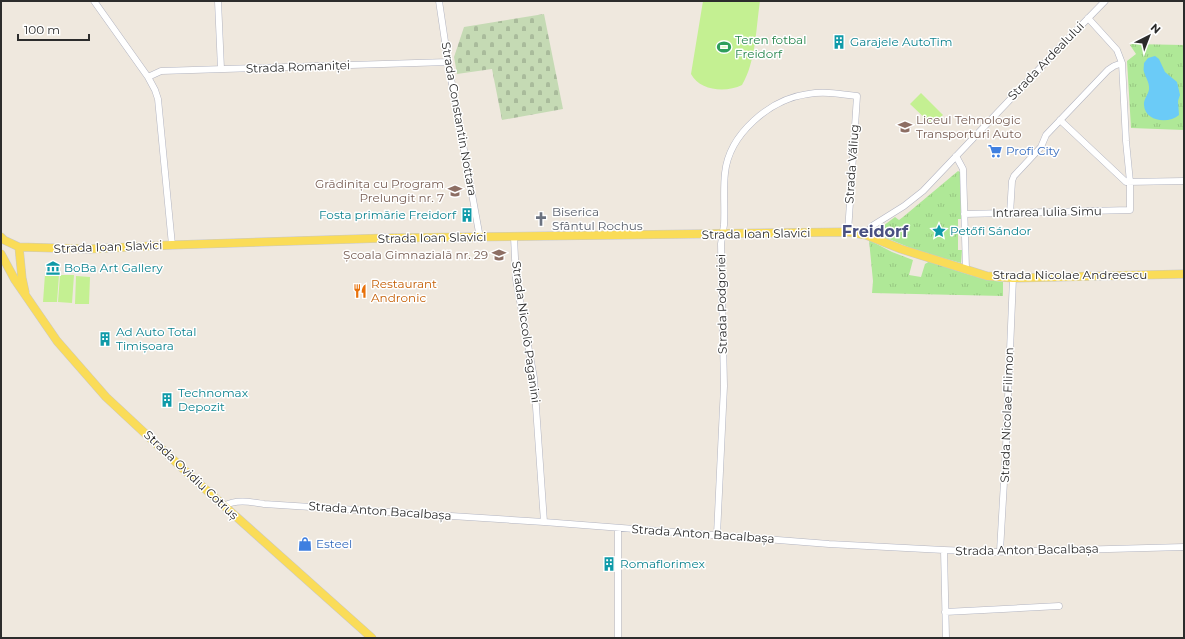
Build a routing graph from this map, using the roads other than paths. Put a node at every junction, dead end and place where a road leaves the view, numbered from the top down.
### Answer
1 (94, 1) edge
2 (218, 1) edge
3 (439, 1) edge
4 (1105, 1) edge
5 (1088, 18) junction
6 (448, 62) junction
7 (1122, 63) junction
8 (221, 69) junction
9 (148, 76) junction
10 (857, 96) joint
11 (1060, 120) junction
12 (956, 156) junction
13 (1184, 181) edge
14 (1130, 182) junction
15 (964, 214) junction
16 (1010, 214) junction
17 (848, 232) junction
18 (722, 235) junction
19 (866, 235) junction
20 (514, 237) junction
21 (1, 238) edge
22 (480, 238) junction
23 (172, 245) junction
24 (19, 248) junction
25 (1, 254) edge
26 (966, 269) junction
27 (1184, 274) edge
28 (1013, 278) junction
29 (27, 297) junction
30 (224, 506) junction
31 (544, 522) junction
32 (618, 528) junction
33 (717, 535) junction
34 (1184, 547) edge
35 (944, 550) junction
36 (1000, 552) junction
37 (1059, 606) dead end
38 (945, 612) junction
39 (372, 638) edge
40 (618, 638) edge
41 (946, 638) edge

1 - 9 street
2 - 8 street
3 - 6 street, Strada Constantin Nottara
4 - 5 street, Strada Ardealului
5 - 7 street
5 - 12 street, Strada Ardealului
6 - 8 street, Strada Romaniței
6 - 22 street, Strada Constantin Nottara
7 - 11 street
7 - 14 street
8 - 9 street, Strada Romaniței
9 - 23 street
10 - 17 street, Strada Văliug
10 - 18 street, Strada Podgoriei
11 - 14 street
11 - 16 street
12 - 15 street
12 - 19 street, Strada Ardealului
13 - 14 street
14 - 16 street, Intrarea Iulia Simu
15 - 16 street, Intrarea Iulia Simu
15 - 26 street
17 - 18 main road, Strada Ioan Slavici
17 - 19 main road, Strada Ioan Slavici
18 - 20 main road, Strada Ioan Slavici
18 - 33 street, Strada Podgoriei
19 - 26 main road, Strada Nicolae Andreescu
20 - 22 main road, Strada Ioan Slavici
20 - 31 street, Strada Niccolò Paganini
21 - 24 main road, Strada Ioan Slavici
22 - 23 main road, Strada Ioan Slavici
23 - 24 main road, Strada Ioan Slavici
24 - 29 main road, Strada Ovidiu Cotruș
25 - 29 main road, Strada Ovidiu Cotruș
26 - 28 main road, Strada Nicolae Andreescu
27 - 28 main road, Strada Nicolae Andreescu
28 - 36 street, Strada Nicolae Filimon
29 - 30 main road, Strada Ovidiu Cotruș
30 - 31 street, Strada Anton Bacalbașa
30 - 39 main road, Strada Ovidiu Cotruș
31 - 32 street, Strada Anton Bacalbașa
32 - 33 street, Strada Anton Bacalbașa
32 - 40 street
33 - 35 street, Strada Anton Bacalbașa
34 - 36 street, Strada Anton Bacalbașa
35 - 36 street, Strada Anton Bacalbașa
35 - 38 street
37 - 38 street
38 - 41 street

